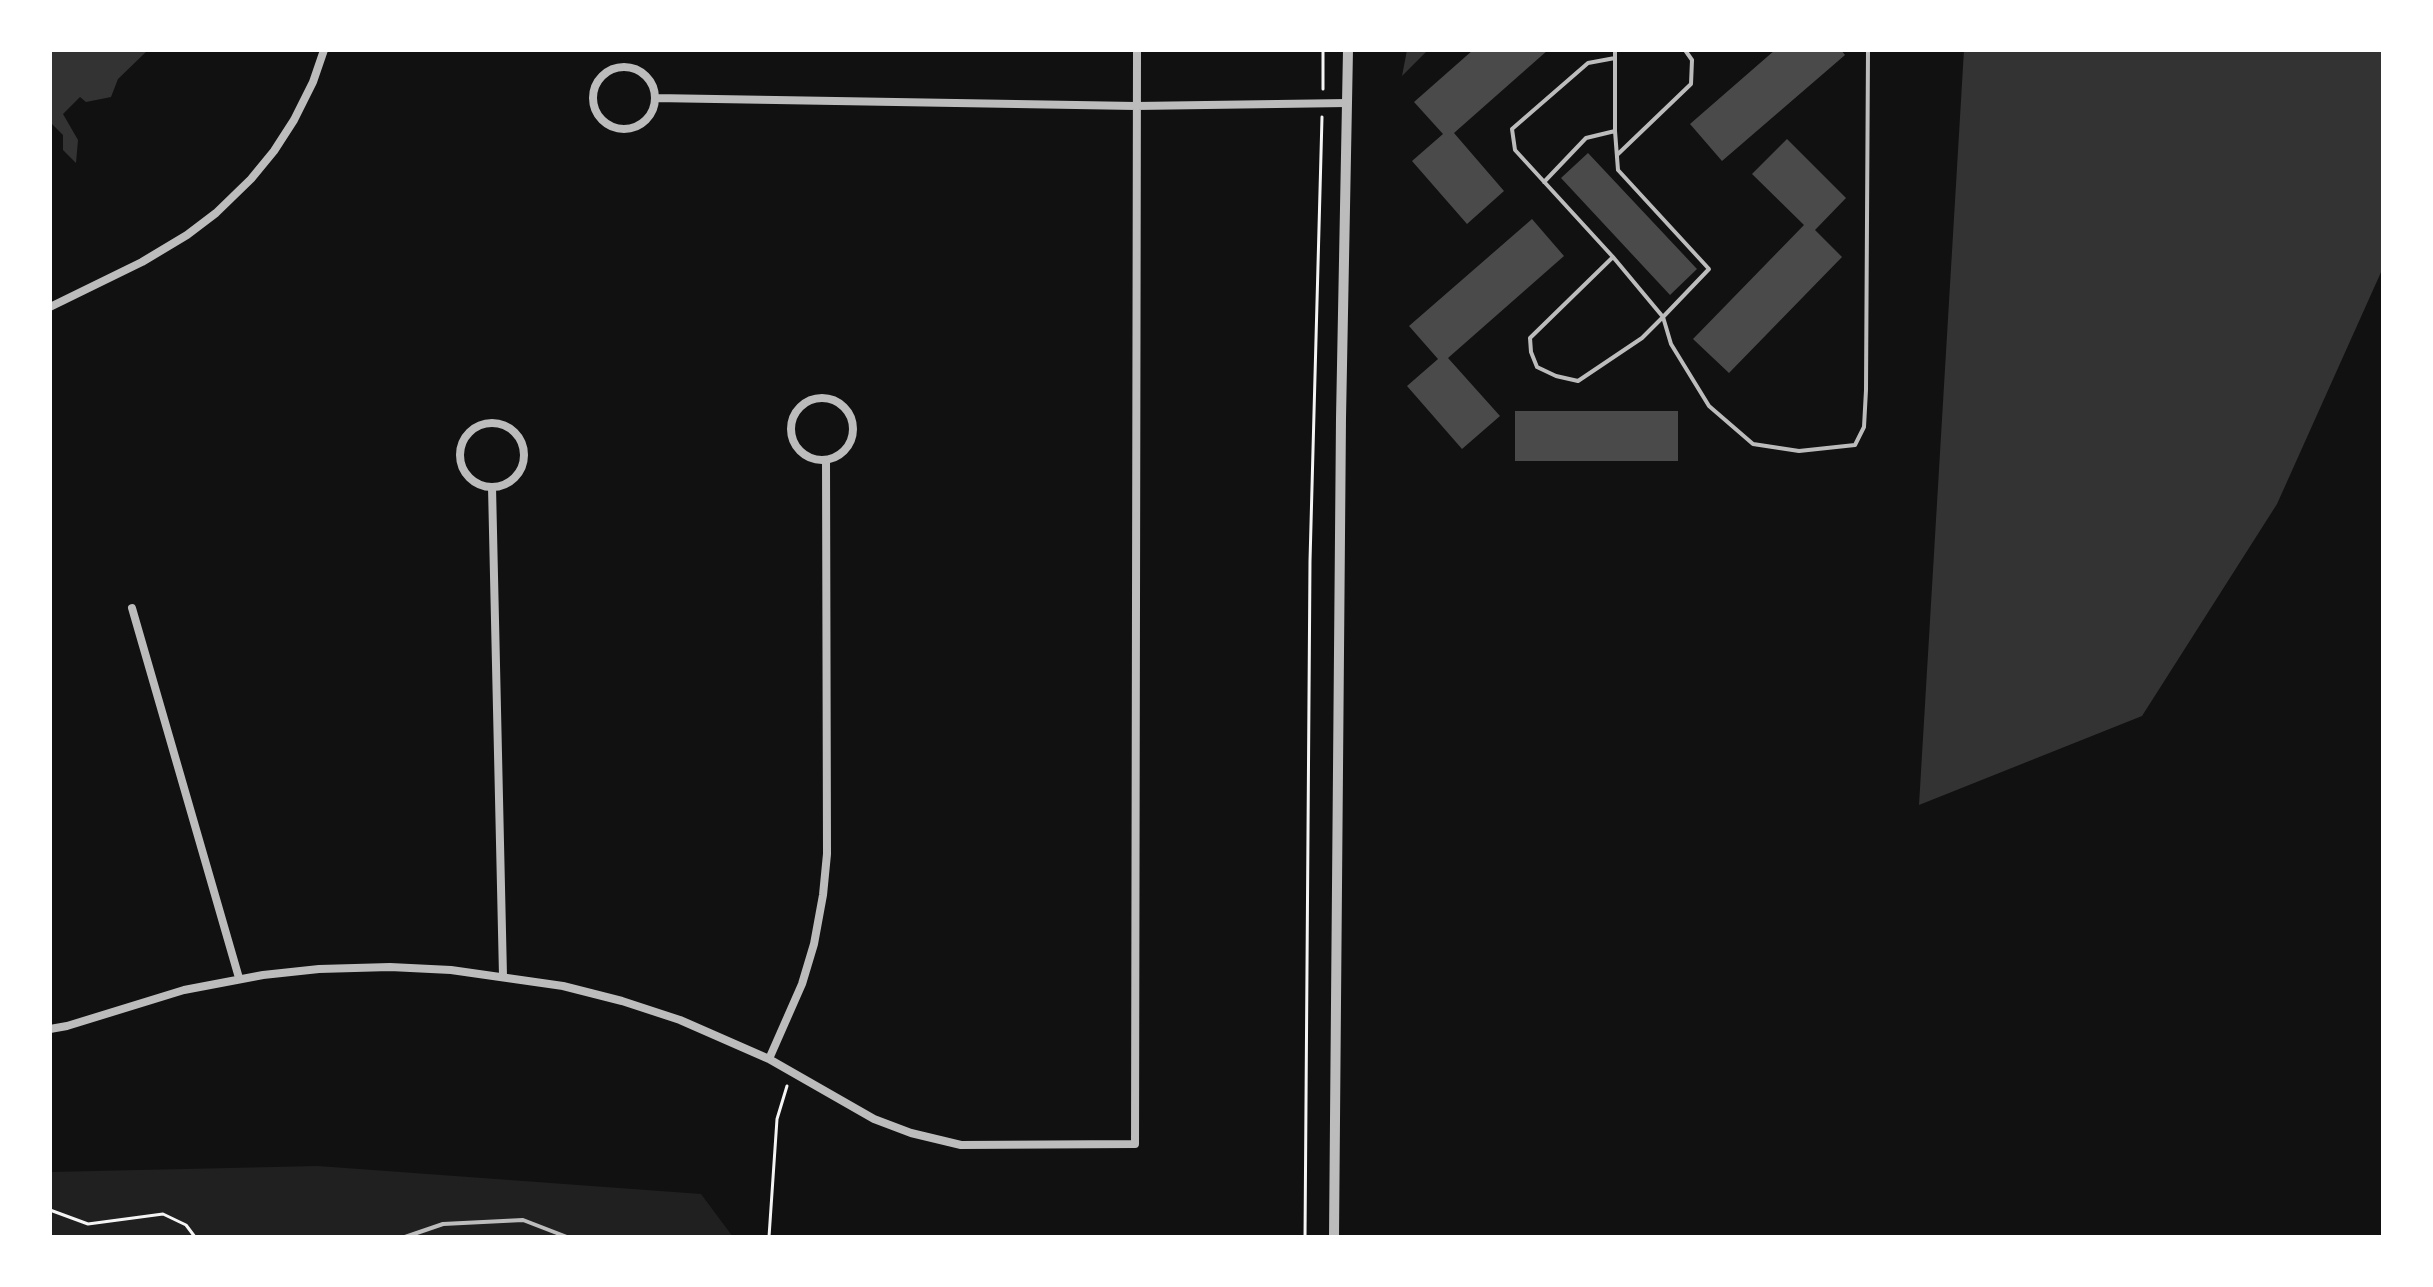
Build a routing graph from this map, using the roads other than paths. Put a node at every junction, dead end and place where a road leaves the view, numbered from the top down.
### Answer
1 (324, 50) edge
2 (1137, 50) edge
3 (1348, 50) edge
4 (1615, 50) edge
5 (1685, 50) edge
6 (1868, 50) edge
7 (1615, 58) junction
8 (655, 98) junction
9 (1347, 103) junction
10 (1136, 106) junction
11 (1615, 131) junction
12 (1617, 155) junction
13 (1544, 182) junction
14 (1613, 257) junction
15 (50, 307) edge
16 (1663, 317) junction
17 (826, 460) junction
18 (492, 487) junction
19 (132, 608) dead end
20 (503, 976) junction
21 (239, 978) junction
22 (50, 1029) edge
23 (769, 1059) junction
24 (405, 1237) edge
25 (567, 1237) edge
26 (1334, 1237) edge

1 - 15 street
2 - 10 street
3 - 9 street
4 - 7 lane
5 - 12 lane
6 - 16 lane
7 - 11 lane
7 - 13 lane
8 - 8 street
8 - 10 street
9 - 10 street
9 - 26 street
10 - 23 street
11 - 12 lane
11 - 13 lane
12 - 16 lane
13 - 14 lane
14 - 16 lane
14 - 16 lane
17 - 17 street
17 - 23 street
18 - 18 street
18 - 20 street
19 - 21 street
20 - 21 street
20 - 23 street
21 - 22 street
24 - 25 lane

